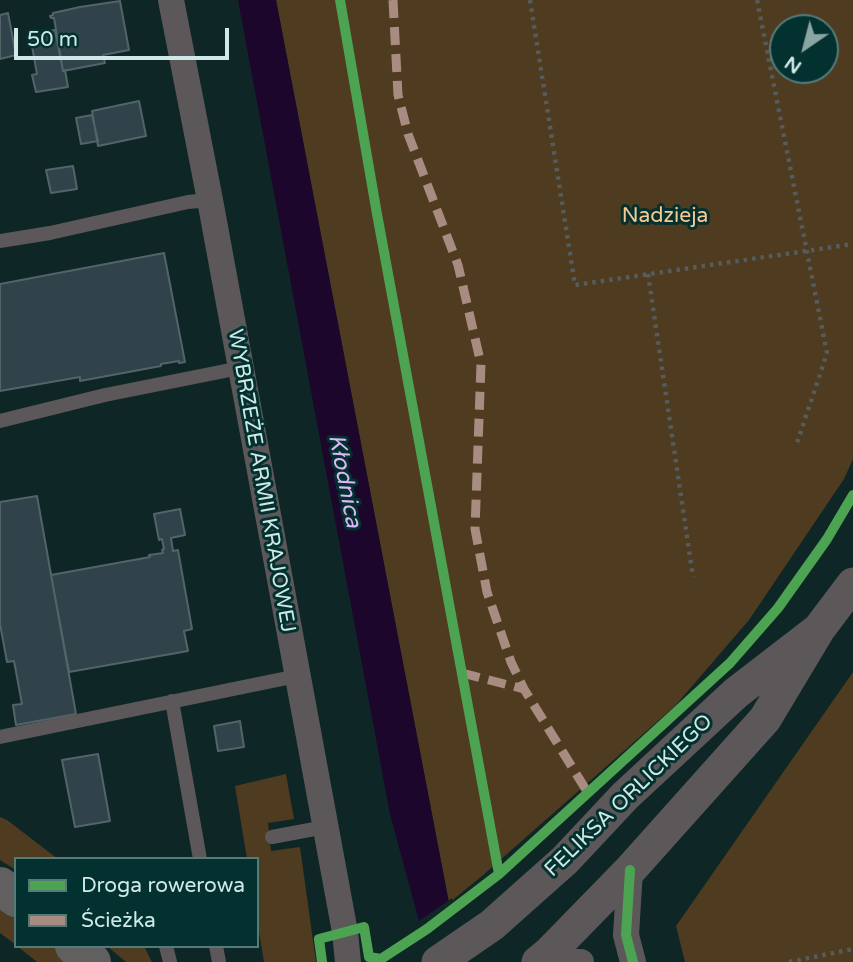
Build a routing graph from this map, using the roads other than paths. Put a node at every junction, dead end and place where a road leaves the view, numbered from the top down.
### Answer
1 (171, 0) edge
2 (210, 200) junction
3 (0, 241) edge
4 (240, 368) junction
5 (0, 421) edge
6 (853, 584) edge
7 (819, 628) junction
8 (297, 676) junction
9 (172, 701) junction
10 (0, 737) edge
11 (325, 827) junction
12 (272, 837) dead end
13 (200, 857) edge
14 (630, 870) junction
15 (76, 948) edge
16 (92, 962) edge
17 (348, 962) edge
18 (438, 962) edge
19 (538, 962) edge
20 (567, 962) edge
21 (581, 962) edge
22 (633, 962) edge

1 - 2 street, WYBRZEŻE ARMII KRAJOWEJ
2 - 3 lane
2 - 4 street, WYBRZEŻE ARMII KRAJOWEJ
4 - 5 lane
4 - 8 street, WYBRZEŻE ARMII KRAJOWEJ
6 - 7 street, FELIKSA ORLICKIEGO
7 - 14 street, FELIKSA ORLICKIEGO
7 - 18 street, FELIKSA ORLICKIEGO
8 - 9 lane
8 - 11 street, WYBRZEŻE ARMII KRAJOWEJ
9 - 10 lane
9 - 13 lane
11 - 12 lane
11 - 17 street, WYBRZEŻE ARMII KRAJOWEJ
14 - 19 street, FELIKSA ORLICKIEGO
14 - 22 street
15 - 16 main road
20 - 21 street

